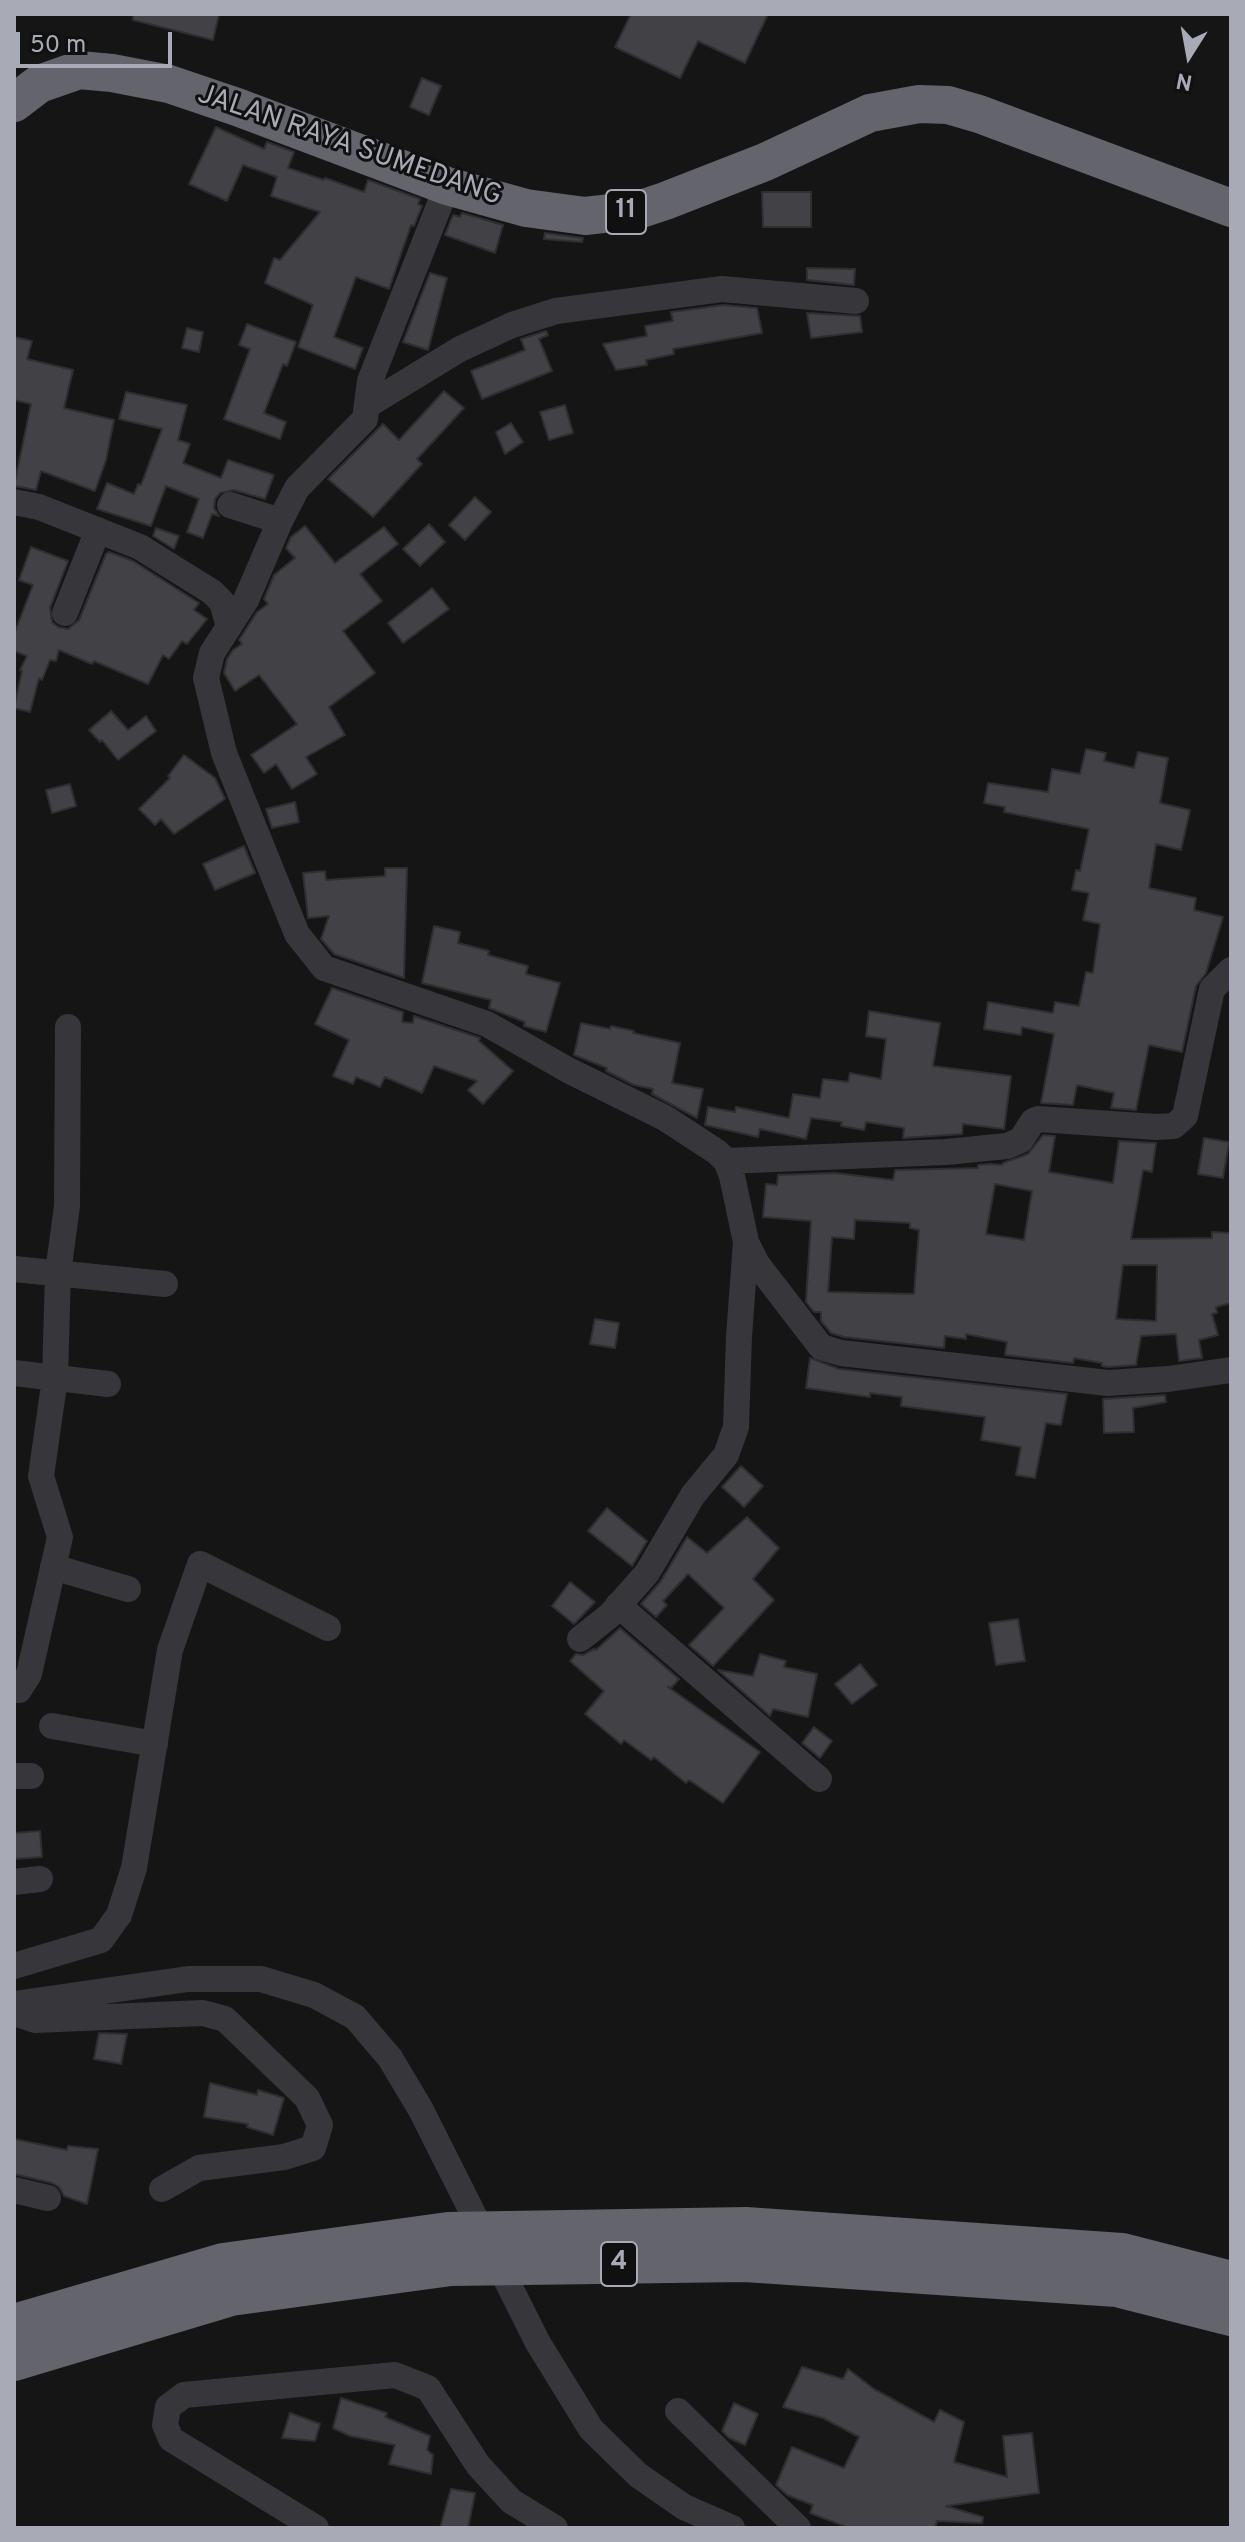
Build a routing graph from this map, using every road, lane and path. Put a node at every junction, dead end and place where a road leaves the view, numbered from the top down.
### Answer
1 (14, 103) edge
2 (447, 186) junction
3 (1231, 208) edge
4 (856, 301) dead end
5 (368, 405) junction
6 (14, 502) edge
7 (230, 505) dead end
8 (280, 521) junction
9 (98, 530) junction
10 (65, 613) dead end
11 (229, 627) junction
12 (1231, 970) edge
13 (68, 1027) dead end
14 (726, 1161) junction
15 (746, 1242) junction
16 (14, 1269) edge
17 (58, 1273) junction
18 (165, 1284) dead end
19 (1231, 1370) edge
20 (14, 1373) edge
21 (55, 1378) junction
22 (108, 1384) dead end
23 (53, 1567) junction
24 (128, 1589) dead end
25 (618, 1605) junction
26 (328, 1628) dead end
27 (580, 1639) dead end
28 (14, 1690) edge
29 (52, 1726) dead end
30 (155, 1744) junction
31 (819, 1779) dead end
32 (14, 1966) edge
33 (14, 2004) edge
34 (14, 2013) edge
35 (162, 2189) dead end
36 (14, 2190) edge
37 (48, 2198) dead end
38 (1231, 2280) edge
39 (1231, 2317) edge
40 (14, 2323) edge
41 (14, 2362) edge
42 (678, 2411) dead end
43 (316, 2528) edge
44 (555, 2528) edge
45 (732, 2528) edge
46 (798, 2528) edge

1 - 2 highway, JALAN RAYA SUMEDANG / 11
2 - 3 highway, JALAN RAYA SUMEDANG / 11
2 - 5 street
4 - 5 street
5 - 8 street
6 - 9 street
7 - 8 street
8 - 11 street
9 - 10 street
9 - 11 street
11 - 14 street
12 - 14 street
13 - 17 street
14 - 15 street
15 - 19 street
15 - 25 street
16 - 17 street
17 - 18 street
17 - 21 street
20 - 21 street
21 - 22 street
21 - 23 street
23 - 24 street
23 - 28 street
25 - 27 street
25 - 31 street
26 - 30 street
29 - 30 street
30 - 32 street
33 - 45 street
34 - 35 street
36 - 37 street
38 - 40 highway, 4
39 - 41 highway, 4
42 - 46 street
43 - 44 street

